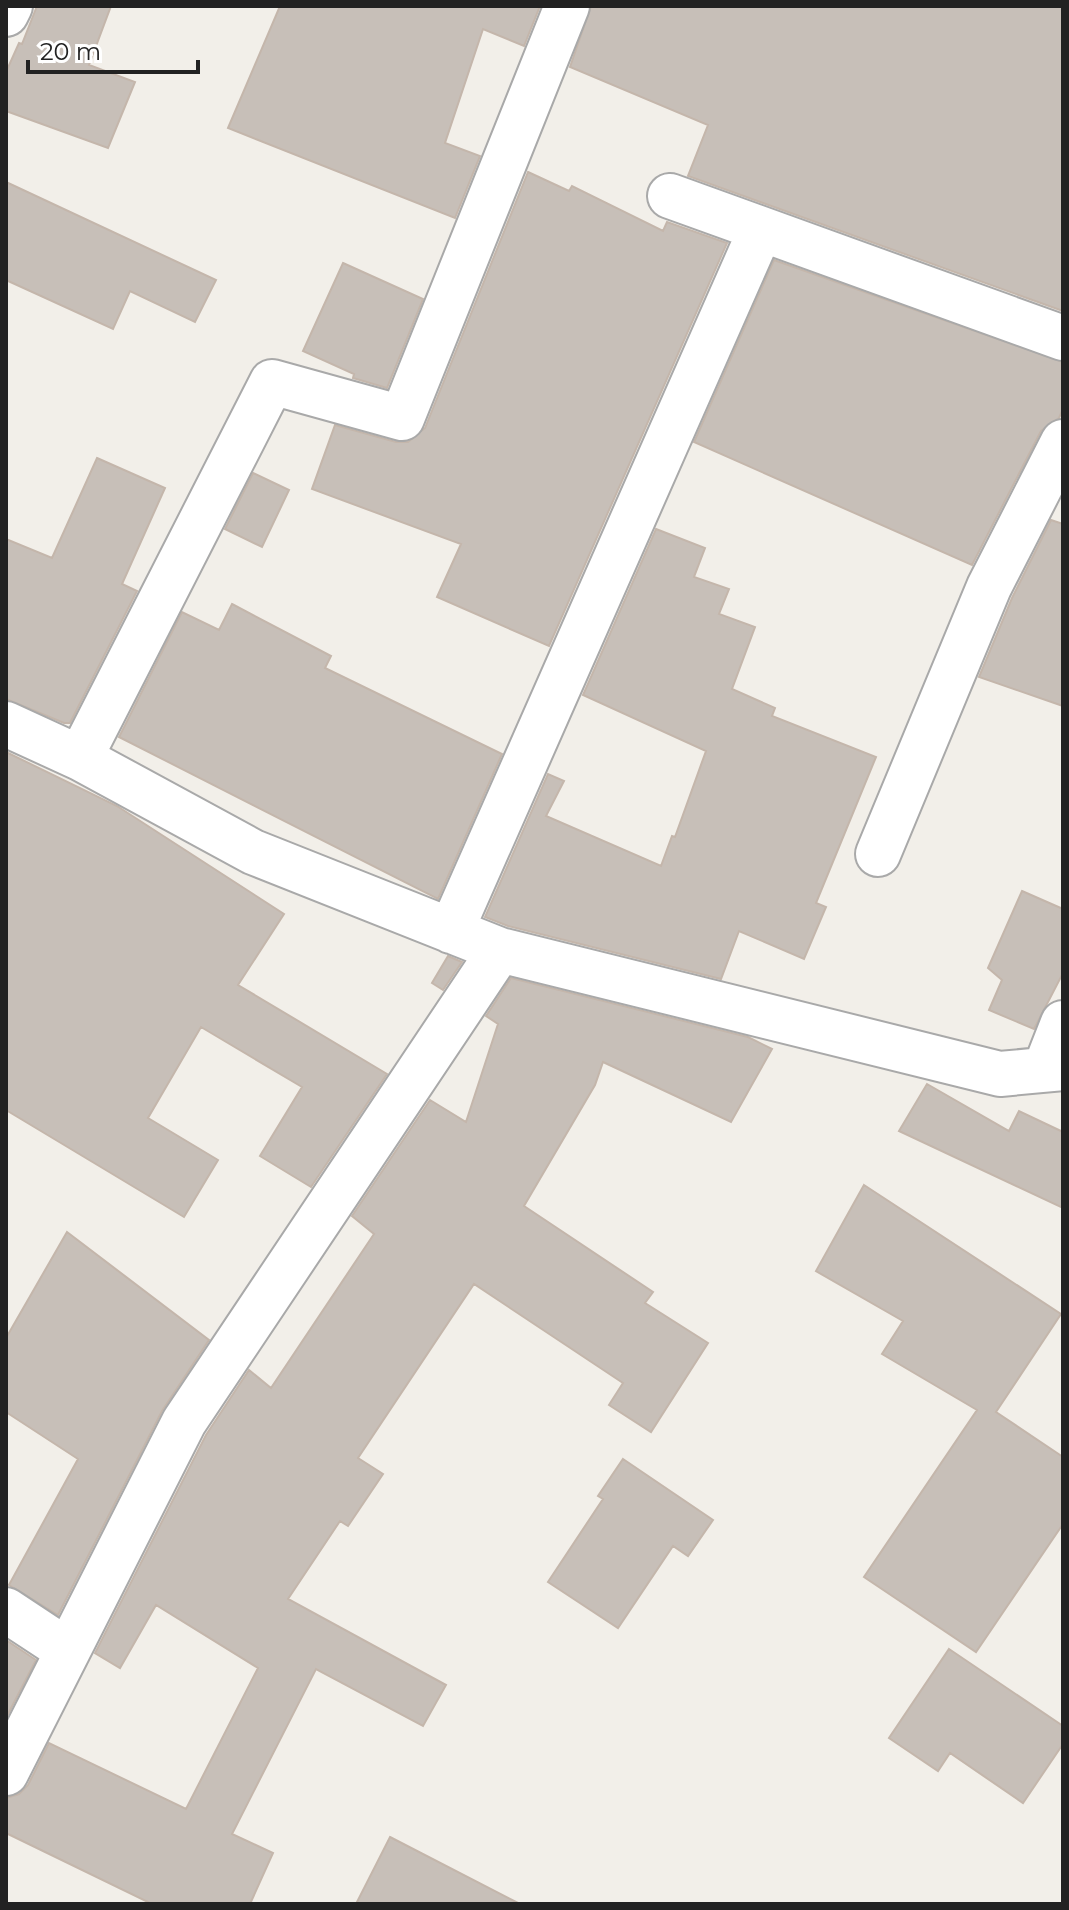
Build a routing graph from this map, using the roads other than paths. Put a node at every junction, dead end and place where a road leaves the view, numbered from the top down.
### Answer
1 (10, 6) edge
2 (567, 6) edge
3 (6, 14) edge
4 (670, 196) dead end
5 (761, 229) junction
6 (1063, 338) edge
7 (1063, 442) edge
8 (6, 724) edge
9 (80, 758) junction
10 (878, 854) dead end
11 (451, 931) junction
12 (500, 950) junction
13 (1063, 1023) edge
14 (1057, 1074) edge
15 (6, 1610) edge
16 (68, 1651) junction
17 (6, 1773) edge

1 - 3 street
2 - 9 street
4 - 5 street
5 - 6 street
5 - 11 street
7 - 10 street
8 - 9 street
9 - 11 street
11 - 12 street
12 - 14 street
12 - 16 street
13 - 14 street
15 - 16 street
16 - 17 street

